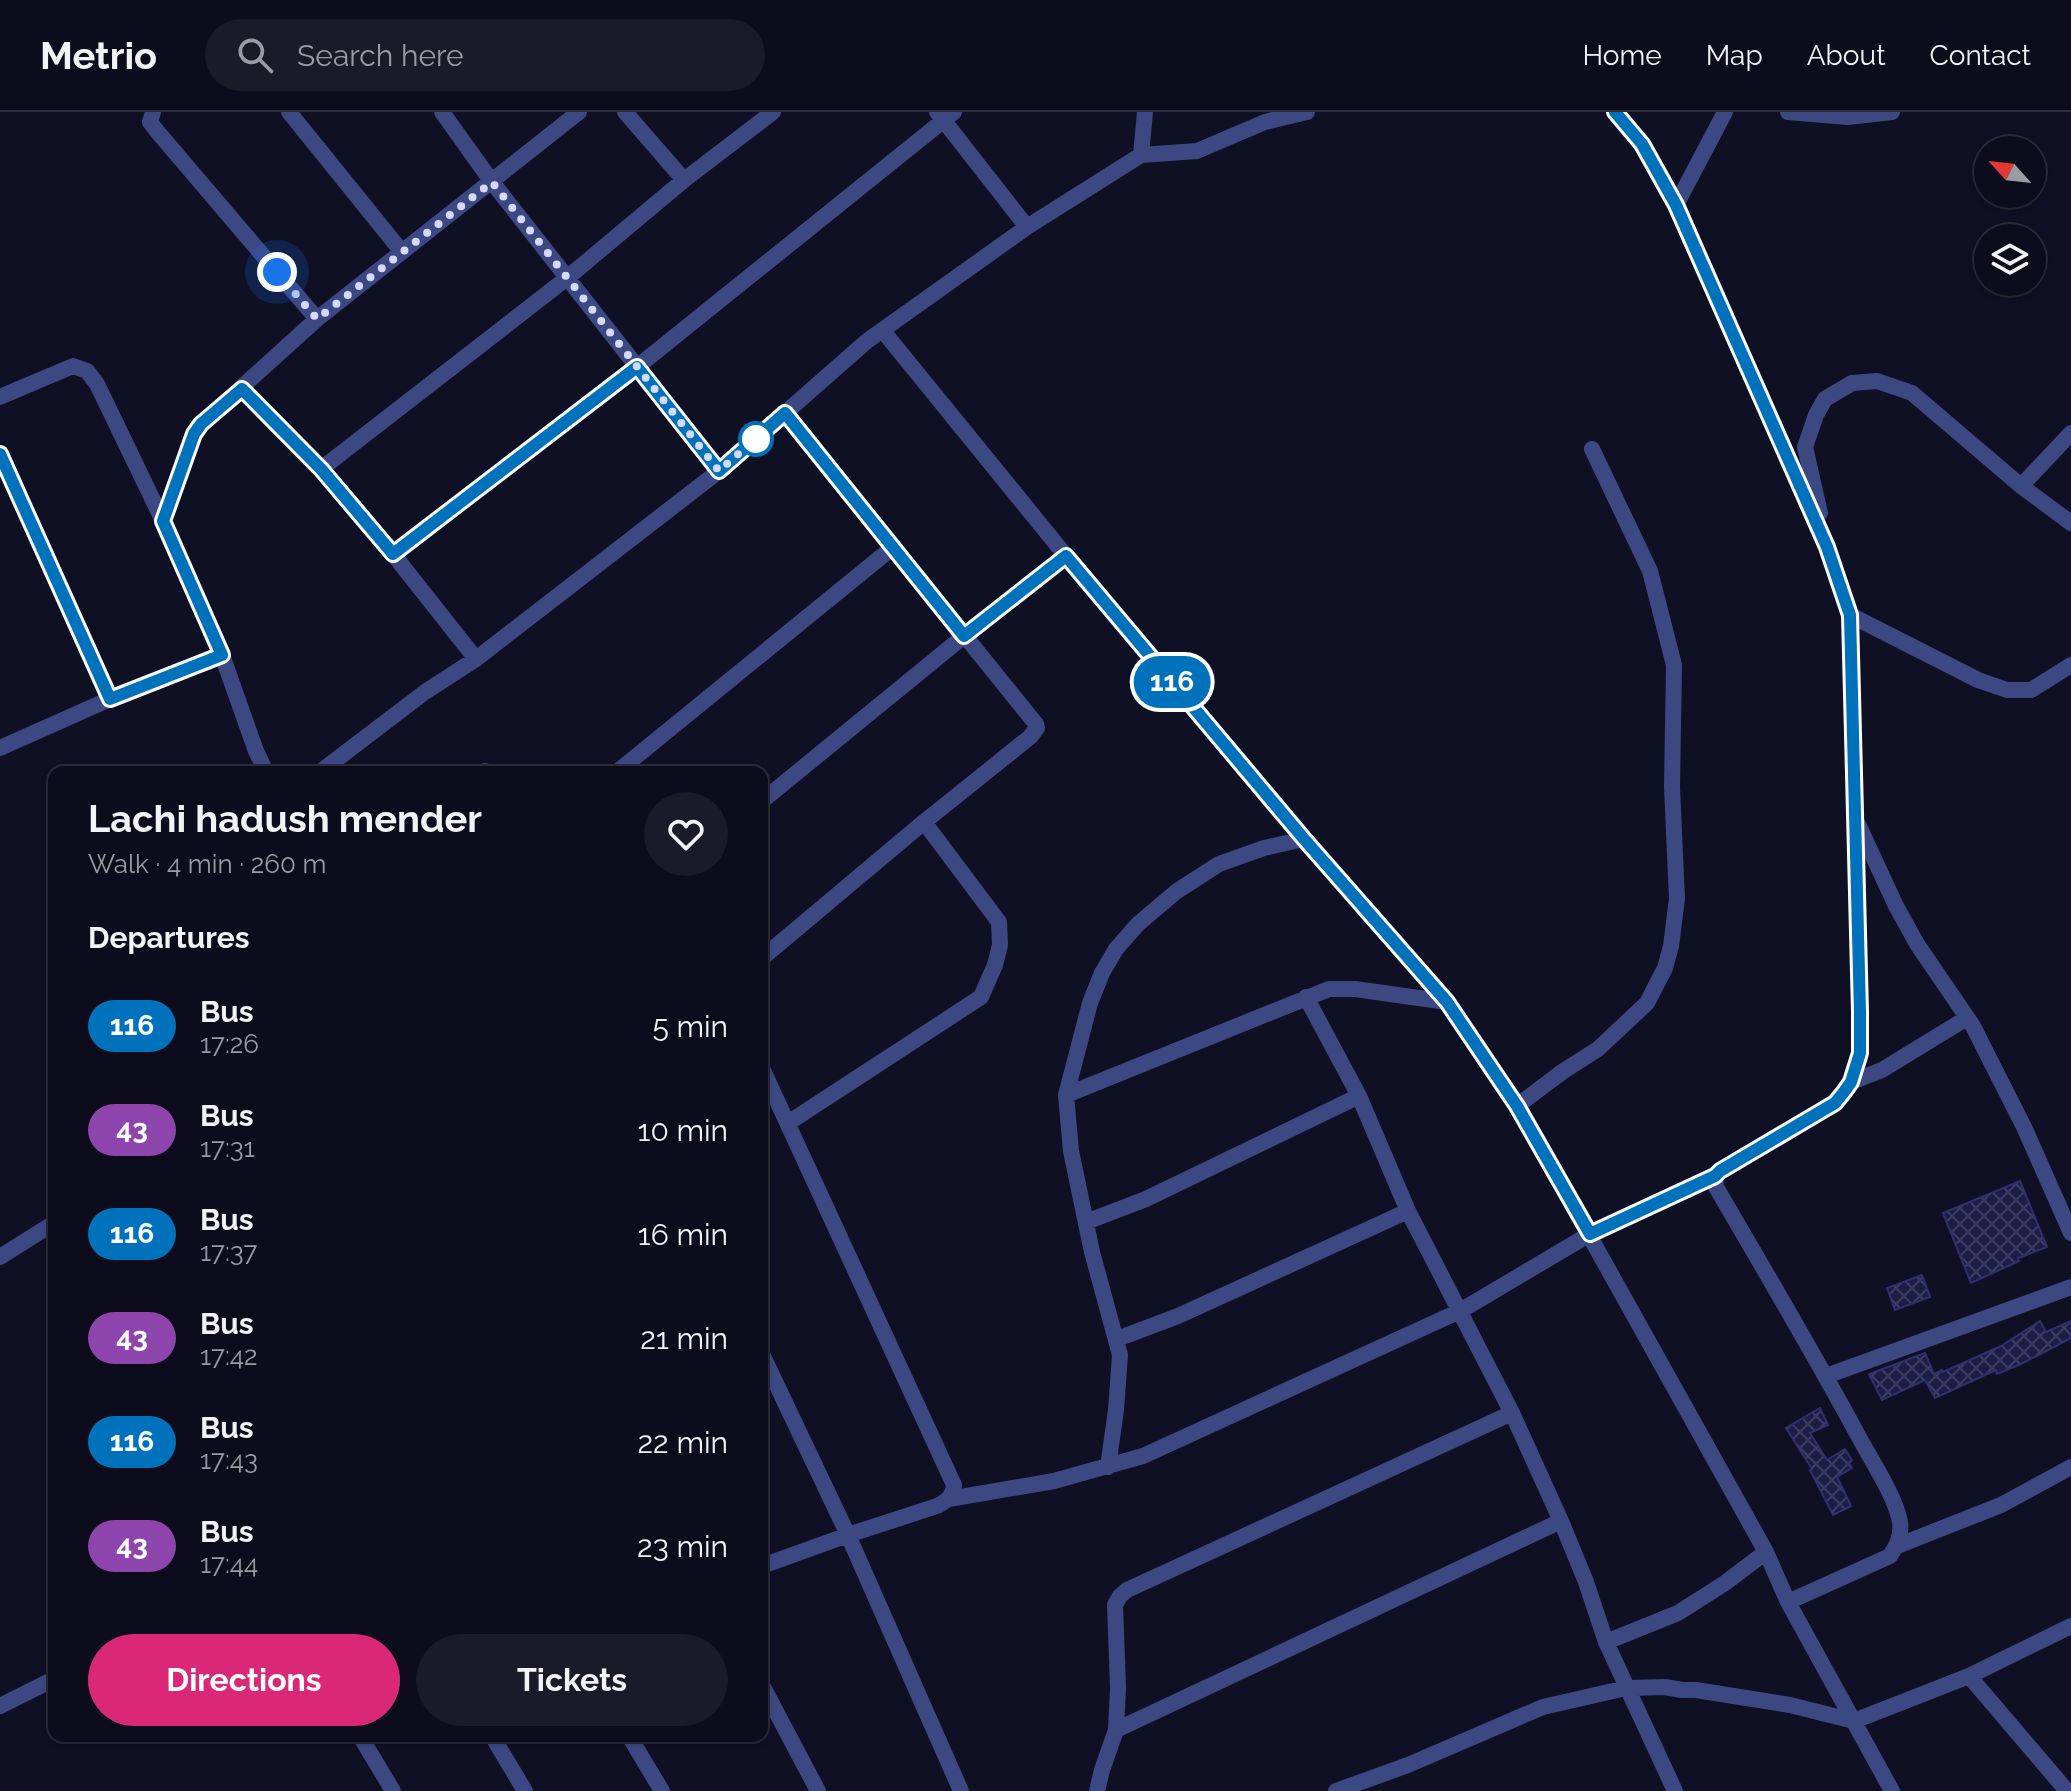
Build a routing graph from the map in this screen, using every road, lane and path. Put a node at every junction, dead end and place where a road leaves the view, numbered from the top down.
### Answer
1 (153, 112) edge
2 (289, 112) edge
3 (442, 112) edge
4 (579, 112) edge
5 (625, 112) edge
6 (773, 112) edge
7 (1145, 112) edge
8 (1307, 112) edge
9 (1615, 112) edge
10 (1725, 112) edge
11 (1788, 112) edge
12 (1892, 112) edge
13 (945, 115) edge
14 (1141, 155) junction
15 (684, 180) junction
16 (492, 182) junction
17 (1676, 205) junction
18 (1027, 227) junction
19 (402, 252) junction
20 (567, 278) junction
21 (317, 319) junction
22 (883, 331) junction
23 (637, 367) junction
24 (242, 389) junction
25 (0, 397) edge
26 (785, 413) junction
27 (2071, 433) edge
28 (1592, 449) dead end
29 (0, 454) edge
30 (321, 469) junction
31 (719, 471) junction
32 (2021, 486) junction
33 (163, 521) junction
34 (2071, 523) edge
35 (1827, 547) junction
36 (892, 548) junction
37 (393, 554) junction
38 (1066, 556) junction
39 (1850, 615) junction
40 (964, 636) junction
41 (222, 655) junction
42 (476, 659) junction
43 (2071, 665) edge
44 (110, 699) junction
45 (0, 748) edge
46 (263, 766) edge
47 (328, 766) edge
48 (624, 766) edge
49 (768, 796) edge
50 (1855, 817) junction
51 (924, 822) junction
52 (1304, 839) junction
53 (768, 953) edge
54 (1306, 997) junction
55 (1447, 1002) junction
56 (1967, 1018) junction
57 (768, 1081) edge
58 (1851, 1082) junction
59 (1066, 1095) junction
60 (1359, 1096) junction
61 (1517, 1106) junction
62 (788, 1123) junction
63 (1715, 1176) junction
64 (1408, 1211) junction
65 (1086, 1222) junction
66 (48, 1231) edge
67 (2071, 1233) edge
68 (1590, 1234) junction
69 (0, 1257) edge
70 (2071, 1287) edge
71 (1460, 1311) junction
72 (1117, 1339) junction
73 (768, 1367) edge
74 (1826, 1376) junction
75 (1512, 1413) junction
76 (1108, 1467) junction
77 (2071, 1467) edge
78 (949, 1499) junction
79 (1561, 1521) junction
80 (848, 1535) junction
81 (1897, 1546) junction
82 (1766, 1552) junction
83 (768, 1564) edge
84 (1788, 1602) junction
85 (2071, 1626) edge
86 (1606, 1642) junction
87 (1969, 1676) junction
88 (48, 1682) edge
89 (1626, 1688) junction
90 (768, 1696) edge
91 (0, 1706) edge
92 (1854, 1721) junction
93 (1116, 1730) junction
94 (364, 1742) edge
95 (496, 1742) edge
96 (633, 1742) edge
97 (393, 1791) edge
98 (525, 1791) edge
99 (662, 1791) edge
100 (818, 1791) edge
101 (961, 1791) edge
102 (1097, 1791) edge
103 (1336, 1791) edge
104 (1675, 1791) edge
105 (1892, 1791) edge
106 (2067, 1791) edge

1 - 21 street
2 - 19 street
3 - 16 street
4 - 16 street
5 - 15 street
6 - 15 street
7 - 14 street
8 - 14 street
9 - 17 street
10 - 17 street
11 - 12 street
13 - 18 street
13 - 23 street
14 - 18 street
15 - 20 street
16 - 19 street
16 - 20 street
17 - 35 street
18 - 22 street
19 - 21 street
20 - 23 street
20 - 30 street
21 - 24 street
22 - 26 street
22 - 38 street
23 - 31 street
23 - 37 street
24 - 30 street
24 - 33 street
25 - 33 street
26 - 31 street
26 - 36 street
27 - 32 street
28 - 61 street
29 - 44 street
30 - 37 street
31 - 42 street
32 - 34 street
32 - 35 street
33 - 41 street
35 - 39 street
36 - 40 street
36 - 48 street
37 - 42 street
38 - 40 street
38 - 52 street
39 - 43 street
39 - 50 street
40 - 49 street
40 - 51 street
41 - 44 street
41 - 46 street
42 - 47 street
44 - 45 street
50 - 56 street
50 - 58 street
51 - 53 street
51 - 62 street
52 - 55 street
52 - 59 street
54 - 55 street
54 - 59 street
54 - 60 street
55 - 61 street
56 - 58 street
56 - 67 street
57 - 62 street
58 - 63 street
59 - 65 street
60 - 64 street
60 - 65 street
61 - 68 street
62 - 78 street
63 - 68 street
63 - 74 street
64 - 71 street
64 - 72 street
65 - 72 street
66 - 69 street
68 - 71 street
68 - 82 street
70 - 74 street
71 - 75 street
71 - 76 street
72 - 76 street
73 - 80 street
74 - 81 street
75 - 79 street
75 - 93 street
76 - 78 street
77 - 81 street
78 - 80 street
79 - 86 street
79 - 93 street
80 - 83 street
80 - 101 street
81 - 84 street
82 - 84 street
82 - 86 street
84 - 92 street
85 - 87 street
86 - 89 street
87 - 92 street
87 - 106 street
88 - 91 street
89 - 92 street
89 - 103 street
89 - 104 street
90 - 100 street
92 - 105 street
93 - 102 street
94 - 97 street
95 - 98 street
96 - 99 street

